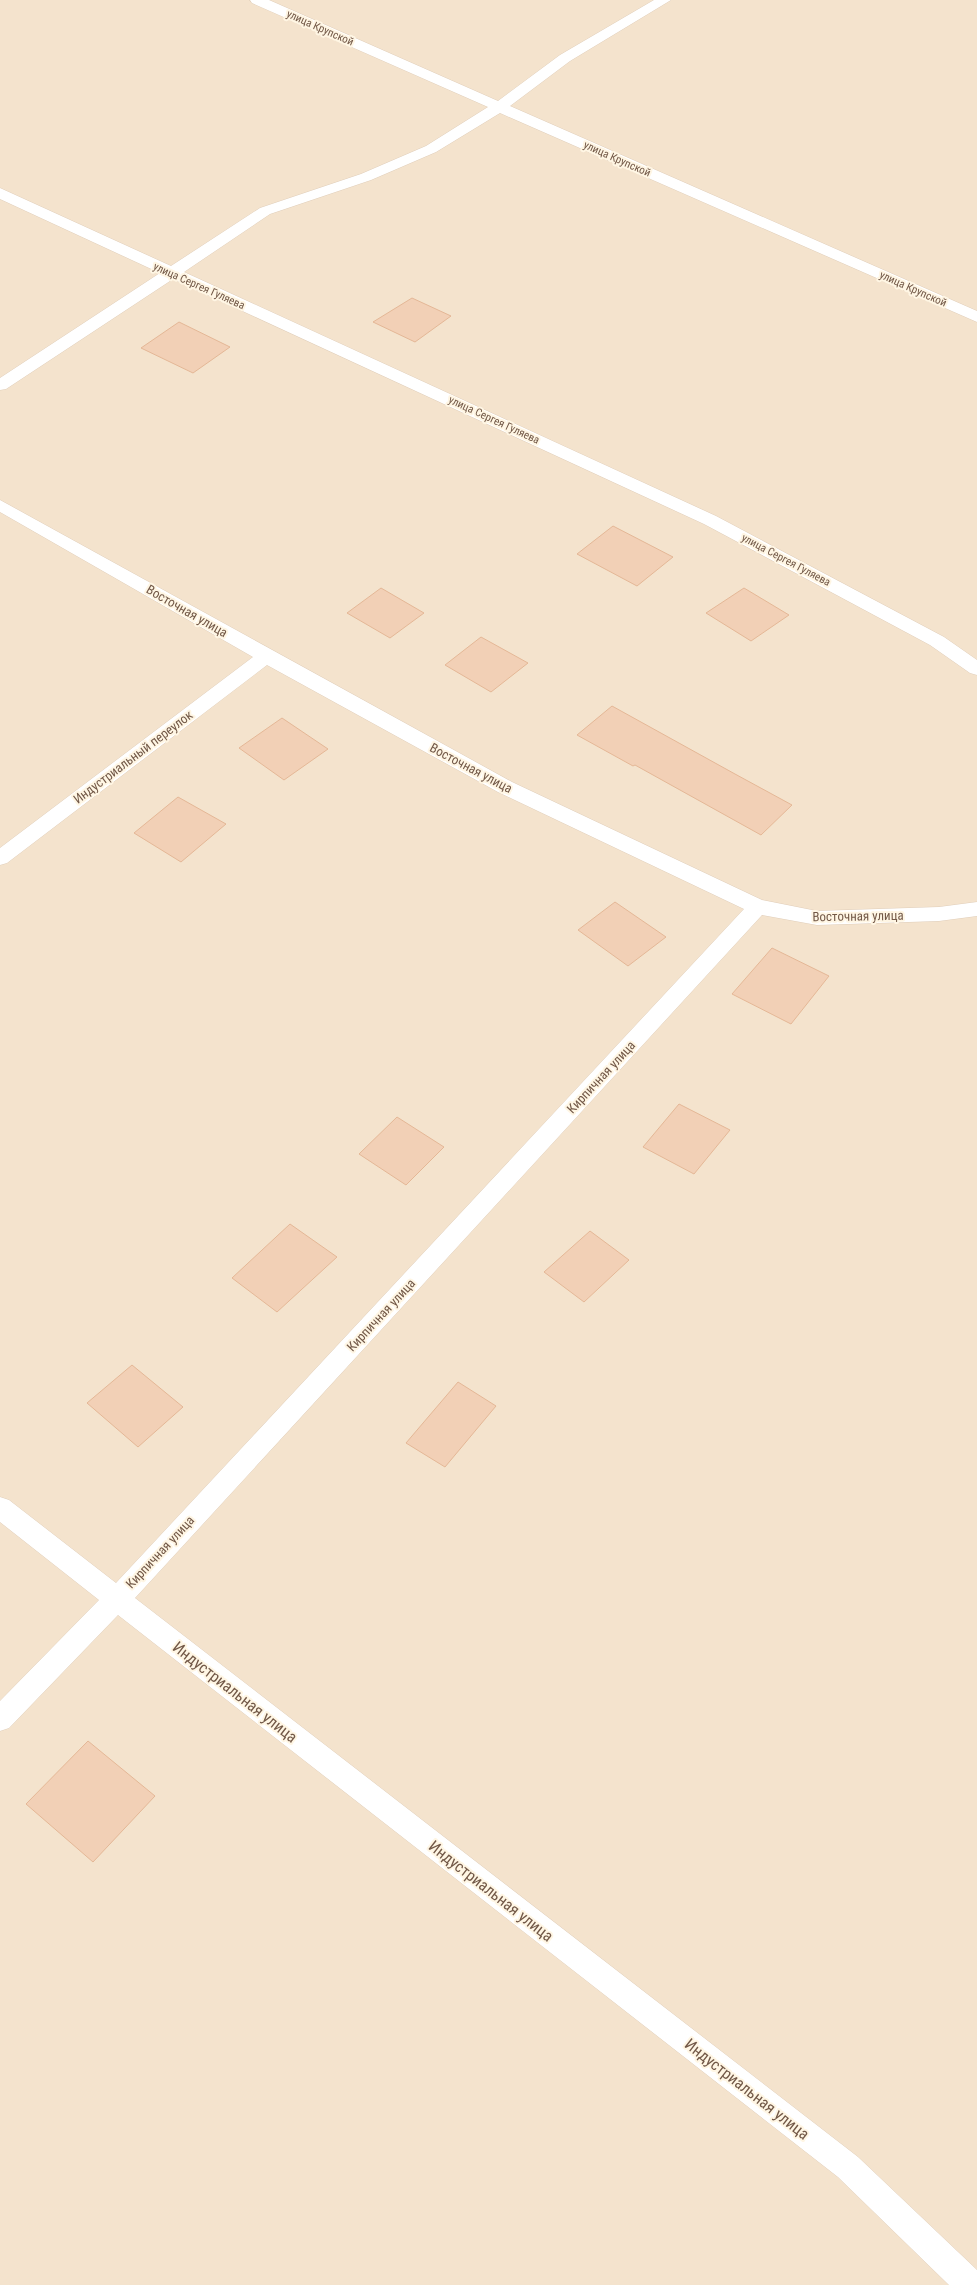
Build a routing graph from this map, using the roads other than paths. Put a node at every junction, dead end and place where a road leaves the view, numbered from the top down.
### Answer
1 (257, 0) edge
2 (664, 0) edge
3 (499, 107) junction
4 (0, 193) edge
5 (170, 272) junction
6 (977, 317) edge
7 (0, 385) edge
8 (0, 505) edge
9 (266, 656) junction
10 (977, 669) edge
11 (0, 858) edge
12 (758, 907) junction
13 (977, 909) edge
14 (0, 1508) edge
15 (116, 1600) junction
16 (0, 1719) edge
17 (971, 2285) edge

1 - 3 street, улица Крупской
2 - 3 street
3 - 5 street
3 - 6 street, улица Крупской
4 - 5 street, улица Сергея Гуляева
5 - 7 street
5 - 10 street, улица Сергея Гуляева
8 - 9 street, Восточная улица
9 - 11 street, Индустриальный переулок
9 - 12 street, Восточная улица
12 - 13 street, Восточная улица
12 - 15 street, Кирпичная улица
14 - 15 street, Индустриальная улица
15 - 16 street, Кирпичная улица
15 - 17 street, Индустриальная улица

